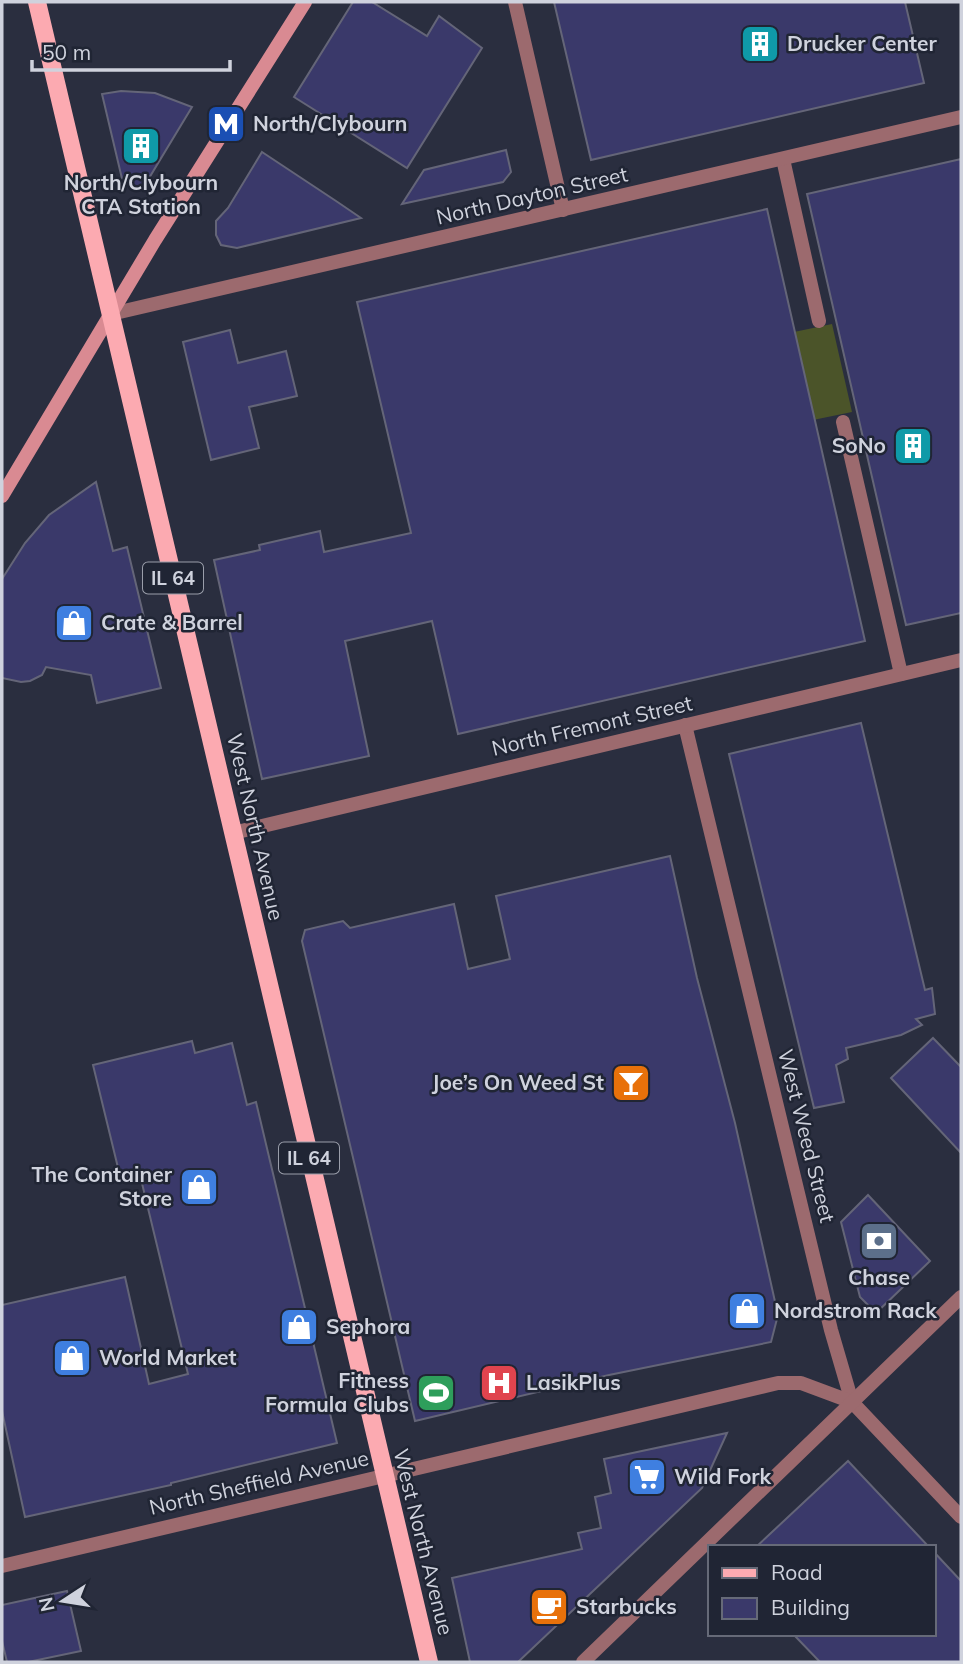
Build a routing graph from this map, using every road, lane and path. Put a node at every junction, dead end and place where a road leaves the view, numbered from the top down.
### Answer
1 (37, 2) edge
2 (305, 2) edge
3 (515, 2) edge
4 (961, 117) edge
5 (783, 159) junction
6 (564, 210) junction
7 (111, 314) junction
8 (819, 321) dead end
9 (843, 422) dead end
10 (2, 496) edge
11 (961, 660) edge
12 (901, 674) junction
13 (685, 725) junction
14 (233, 833) junction
15 (961, 1297) edge
16 (852, 1402) junction
17 (383, 1475) junction
18 (961, 1517) edge
19 (2, 1566) edge
20 (429, 1662) edge
21 (583, 1662) edge

1 - 7 main road, West North Avenue / IL 64
2 - 7 main road
3 - 6 street
4 - 5 street, North Dayton Street
5 - 6 street, North Dayton Street
5 - 8 street
6 - 7 street, North Dayton Street
7 - 10 main road
7 - 14 main road, West North Avenue / IL 64
9 - 12 street
11 - 12 street, North Fremont Street
12 - 13 street, North Fremont Street
13 - 14 street, North Fremont Street
13 - 16 street, West Weed Street
14 - 17 main road, West North Avenue / IL 64
15 - 16 street
16 - 17 street, North Sheffield Avenue
16 - 18 street, West Weed Street
16 - 21 street
17 - 19 street, North Sheffield Avenue
17 - 20 main road, West North Avenue / IL 64

